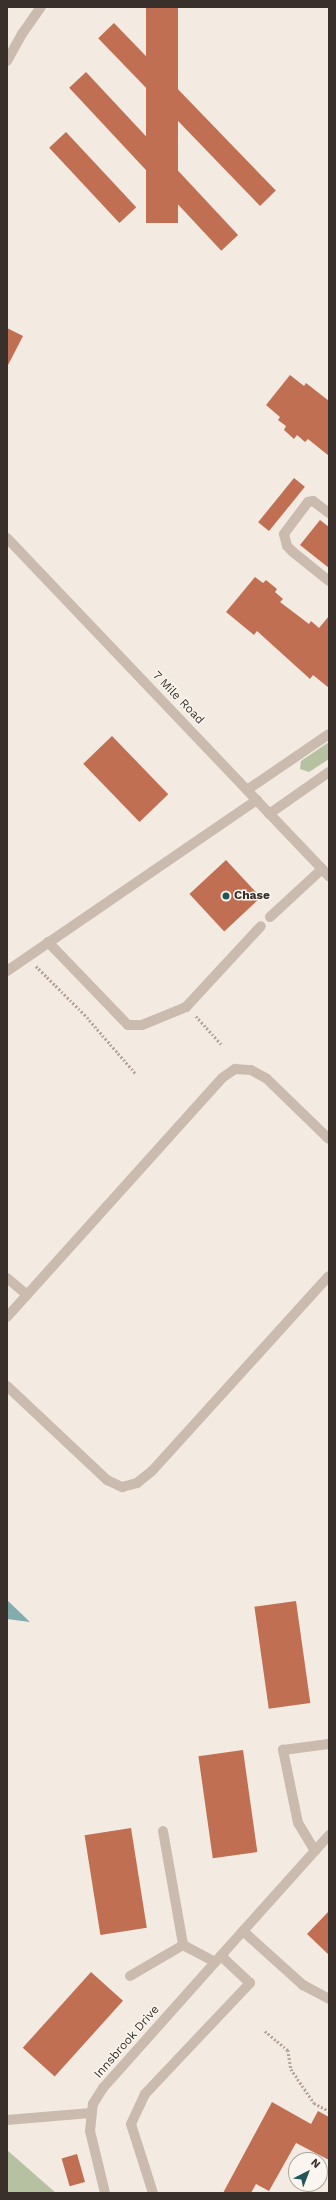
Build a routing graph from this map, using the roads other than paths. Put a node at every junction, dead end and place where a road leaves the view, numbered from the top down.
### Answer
1 (41, 7) edge
2 (7, 61) edge
3 (329, 513) edge
4 (7, 538) edge
5 (329, 581) edge
6 (329, 734) edge
7 (329, 772) edge
8 (247, 790) junction
9 (256, 800) junction
10 (269, 814) junction
11 (325, 873) edge
12 (270, 917) dead end
13 (261, 926) dead end
14 (48, 942) junction
15 (7, 971) edge
16 (329, 1138) edge
17 (329, 1276) edge
18 (7, 1278) edge
19 (27, 1295) junction
20 (7, 1317) edge
21 (7, 1386) edge
22 (329, 1744) edge
23 (163, 1831) dead end
24 (329, 1835) edge
25 (315, 1851) junction
26 (243, 1931) junction
27 (183, 1945) junction
28 (218, 1959) junction
29 (130, 1976) dead end
30 (329, 2000) edge
31 (91, 2113) junction
32 (7, 2120) edge
33 (105, 2193) edge
34 (152, 2193) edge

1 - 2 street
3 - 5 street
4 - 8 street, 7 Mile Road
6 - 8 street
7 - 10 street
8 - 9 street, 7 Mile Road
9 - 10 street, 7 Mile Road
9 - 14 street
10 - 11 street, 7 Mile Road
11 - 12 street
13 - 14 street
14 - 15 street
16 - 19 street
17 - 21 street
18 - 19 street
19 - 20 street
22 - 25 street
23 - 27 street
24 - 25 street, Innsbrook Drive
25 - 26 street, Innsbrook Drive
26 - 28 street, Innsbrook Drive
26 - 30 street
27 - 28 street
27 - 29 street
28 - 31 street, Innsbrook Drive
28 - 34 street
31 - 32 street
31 - 33 street, Innsbrook Drive

